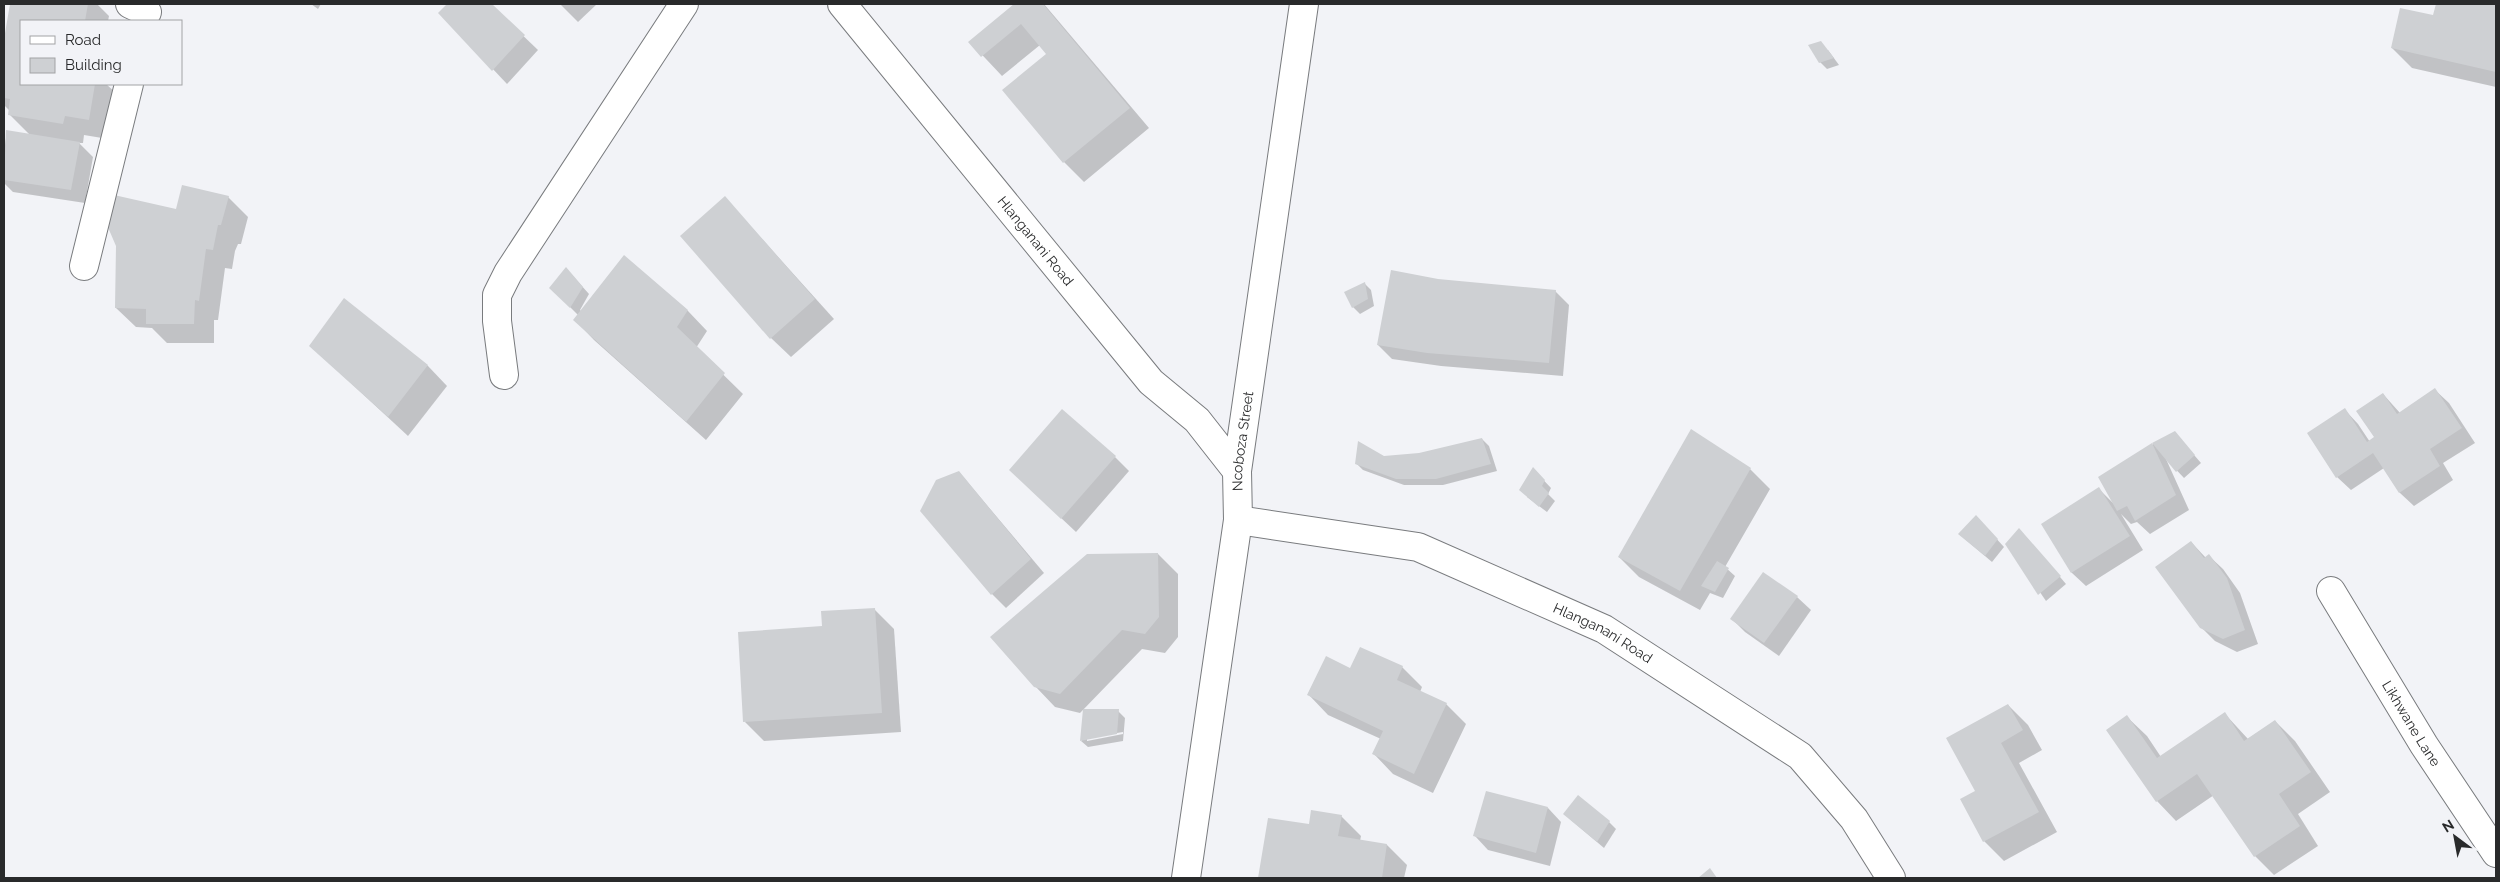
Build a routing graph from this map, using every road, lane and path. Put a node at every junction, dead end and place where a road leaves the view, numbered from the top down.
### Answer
1 (684, 4) edge
2 (842, 4) edge
3 (1304, 4) edge
4 (129, 85) edge
5 (84, 266) dead end
6 (504, 375) dead end
7 (1237, 471) junction
8 (1238, 520) junction
9 (2332, 591) dead end
10 (2496, 853) edge
11 (1186, 878) edge
12 (1891, 878) edge

1 - 6 street
2 - 7 street, Hlanganani Road
3 - 7 street, Ncoboza Street
4 - 5 street
7 - 8 street, Ncoboza Street
8 - 11 street, Ncoboza Street
8 - 12 street, Hlanganani Road
9 - 10 street, Likhwane Lane

